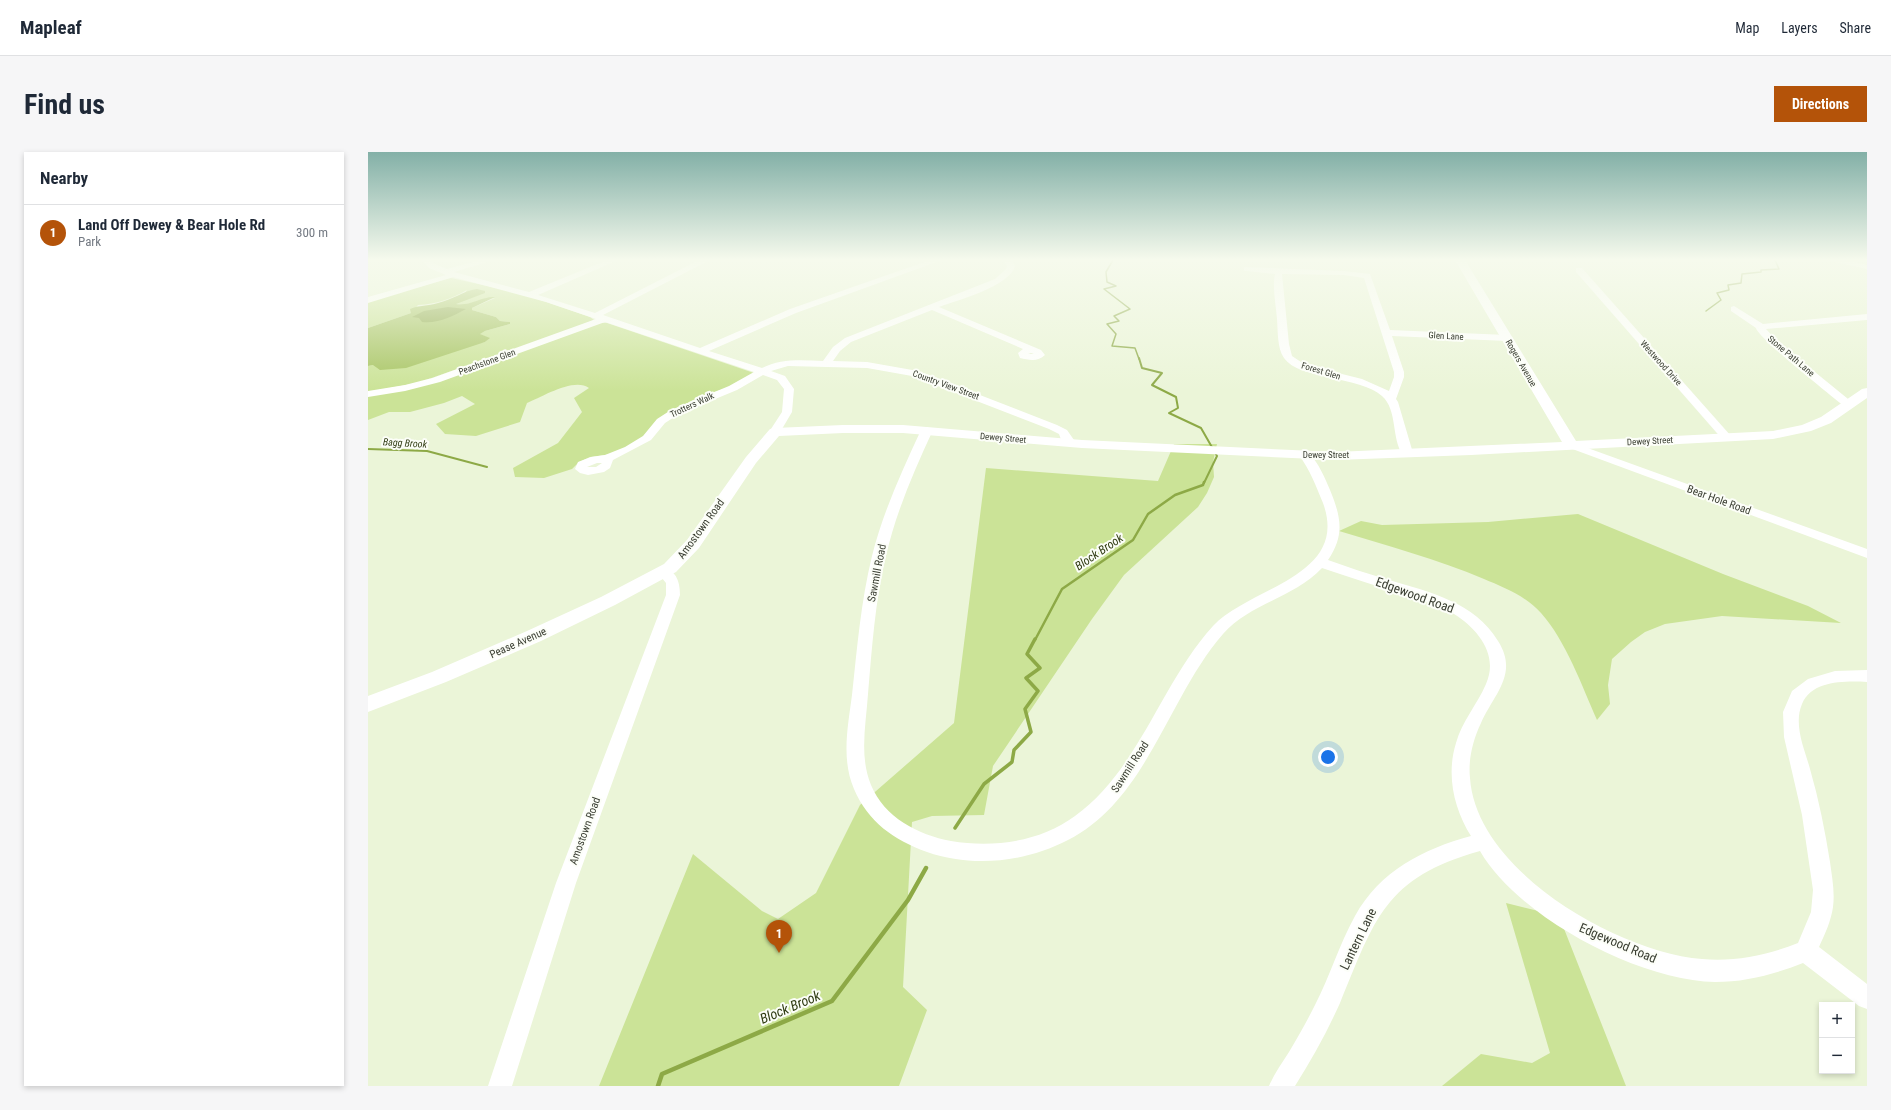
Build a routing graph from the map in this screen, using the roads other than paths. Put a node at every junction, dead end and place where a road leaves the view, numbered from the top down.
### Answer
1 (559, 304) edge
2 (626, 304) edge
3 (814, 304) edge
4 (941, 304) edge
5 (1280, 304) edge
6 (1376, 304) edge
7 (1486, 304) edge
8 (1609, 304) edge
9 (932, 307) junction
10 (1734, 309) dead end
11 (1867, 316) edge
12 (600, 318) junction
13 (1761, 327) junction
14 (1386, 333) junction
15 (1506, 338) junction
16 (1031, 349) dead end
17 (700, 351) junction
18 (828, 363) junction
19 (763, 371) junction
20 (1867, 392) edge
21 (368, 394) edge
22 (1391, 398) junction
23 (1849, 405) junction
24 (927, 430) junction
25 (775, 432) junction
26 (1727, 438) junction
27 (1067, 443) junction
28 (1571, 445) junction
29 (1407, 453) junction
30 (1305, 455) junction
31 (606, 460) dead end
32 (1867, 554) edge
33 (1319, 562) junction
34 (664, 572) junction
35 (1867, 676) edge
36 (368, 704) edge
37 (1482, 842) junction
38 (1806, 951) junction
39 (1867, 998) edge
40 (500, 1086) edge
41 (1281, 1086) edge

1 - 12 street, Amostown Road
2 - 12 street, Peachstone Glen
3 - 17 street
4 - 9 street
5 - 22 street, Forest Glen
6 - 14 street
7 - 15 main road, Rogers Avenue
8 - 26 street, Westwood Drive
9 - 16 street
9 - 18 street
10 - 13 street, Stone Path Lane
11 - 13 street
12 - 17 street, Amostown Road
12 - 21 street, Peachstone Glen
13 - 23 street, Stone Path Lane
14 - 15 street, Glen Lane
14 - 22 street
15 - 28 main road, Rogers Avenue
17 - 19 street, Amostown Road
18 - 19 street, Country View Street
18 - 27 street, Country View Street
19 - 25 street, Amostown Road
19 - 31 street, Trotters Walk
20 - 23 main road, Dewey Street
22 - 29 street
23 - 26 main road, Dewey Street
24 - 25 main road, Dewey Street
24 - 27 main road, Dewey Street
24 - 33 street, Sawmill Road
25 - 34 main road, Amostown Road
26 - 28 main road, Dewey Street
27 - 30 main road, Dewey Street
28 - 29 main road, Dewey Street
28 - 32 street, Bear Hole Road
29 - 30 main road, Dewey Street
30 - 33 street, Sawmill Road
33 - 37 street, Edgewood Road
34 - 36 main road, Pease Avenue
34 - 40 street, Amostown Road
35 - 38 street
37 - 38 street, Edgewood Road
37 - 41 street, Lantern Lane
38 - 39 street

